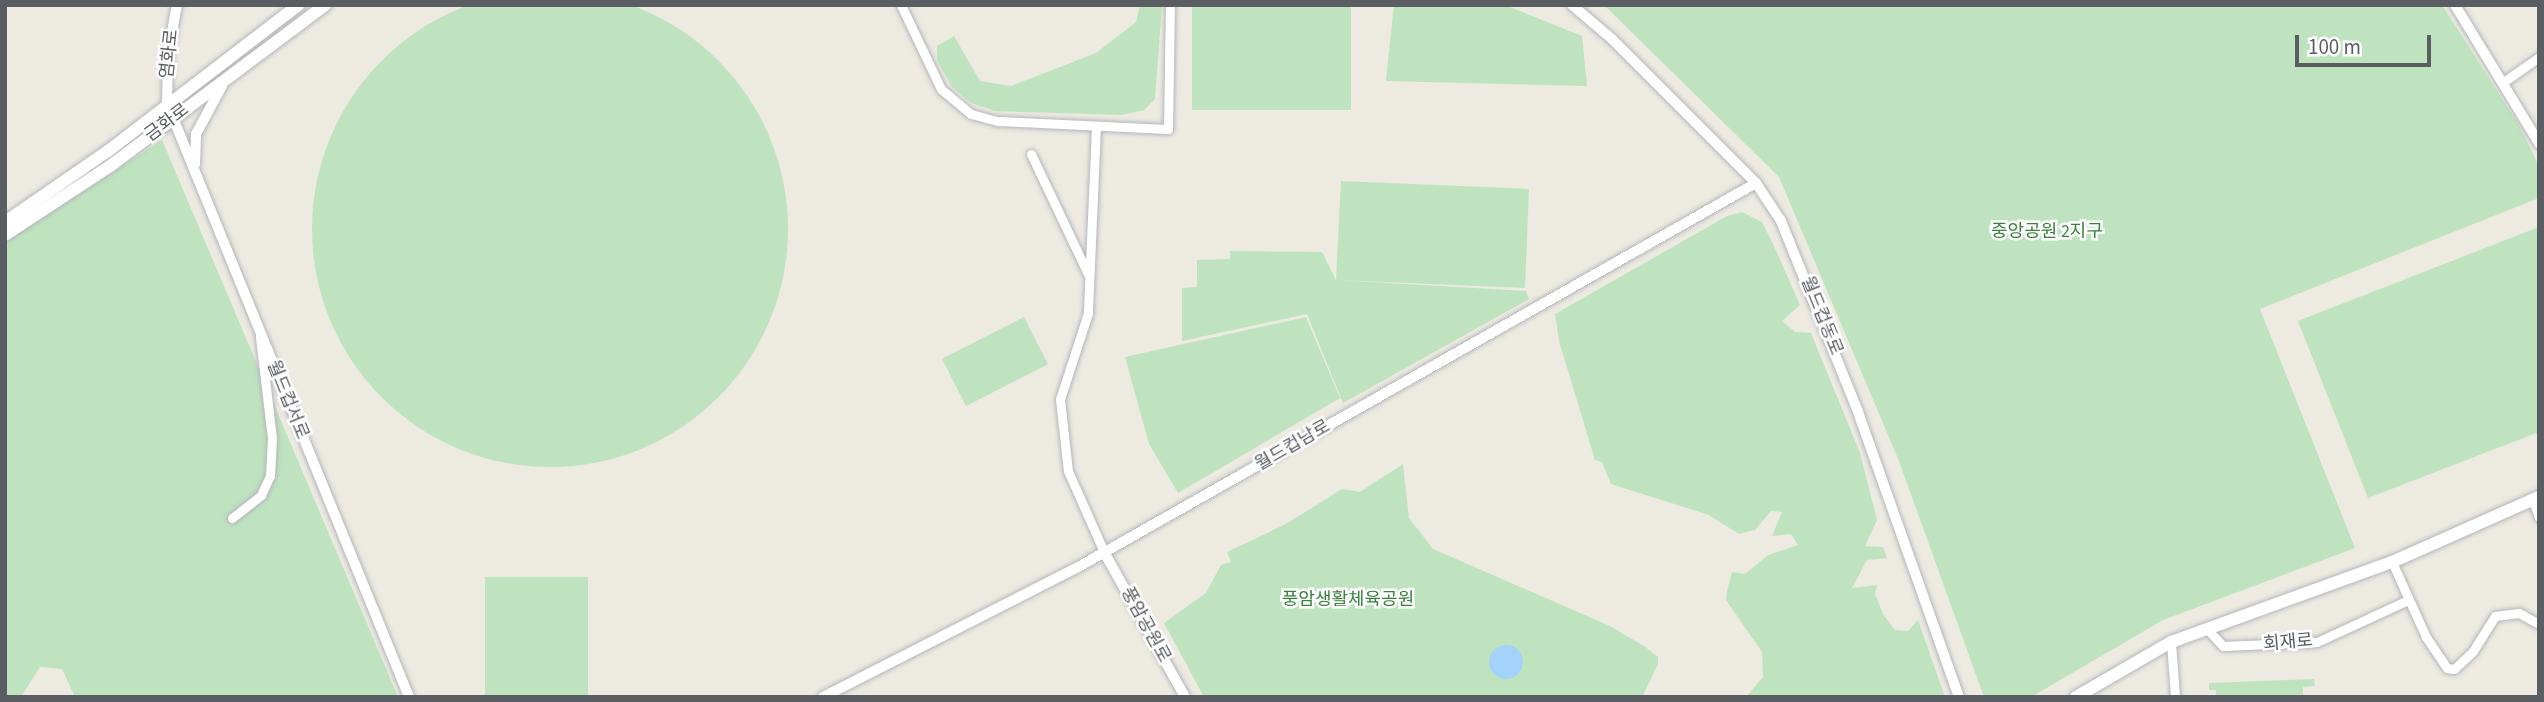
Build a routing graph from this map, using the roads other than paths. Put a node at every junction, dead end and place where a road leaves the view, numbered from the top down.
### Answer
1 (177, 5) edge
2 (298, 5) edge
3 (325, 5) edge
4 (901, 5) edge
5 (1170, 5) edge
6 (1572, 5) edge
7 (2455, 5) edge
8 (2539, 57) edge
9 (231, 75) junction
10 (2502, 83) junction
11 (167, 103) junction
12 (174, 117) junction
13 (1096, 127) junction
14 (2539, 143) edge
15 (1031, 154) dead end
16 (195, 167) junction
17 (1756, 183) junction
18 (5, 222) edge
19 (5, 235) edge
20 (1089, 275) junction
21 (260, 332) junction
22 (2536, 499) edge
23 (2539, 517) edge
24 (233, 518) dead end
25 (1104, 552) junction
26 (2392, 562) junction
27 (2408, 600) junction
28 (2539, 624) edge
29 (2208, 630) junction
30 (2171, 642) junction
31 (409, 697) edge
32 (823, 697) edge
33 (1185, 697) edge
34 (1959, 697) edge
35 (2076, 697) edge
36 (2175, 697) edge

1 - 11 street, 염화로
2 - 11 main road, 금화로
3 - 9 main road, 금화로
4 - 13 street
5 - 13 street
6 - 17 street, 월드컵동로
7 - 10 street
8 - 10 street
9 - 12 main road, 금화로
9 - 16 street
10 - 14 street
11 - 12 street, 월드컵서로
11 - 18 main road, 금화로
12 - 16 street, 월드컵서로
12 - 19 main road, 금화로
13 - 20 street
15 - 20 street
16 - 21 street, 월드컵서로
17 - 25 street, 월드컵남로
17 - 34 street, 월드컵동로
20 - 25 street
21 - 24 street
21 - 31 street, 월드컵서로
22 - 23 street
22 - 26 main road, 회재로
25 - 32 street, 월드컵남로
25 - 33 street, 풍암공원로
26 - 27 street
26 - 29 main road, 회재로
27 - 28 street
27 - 29 street, 회재로
29 - 30 main road, 회재로
30 - 35 main road, 회재로
30 - 36 street

